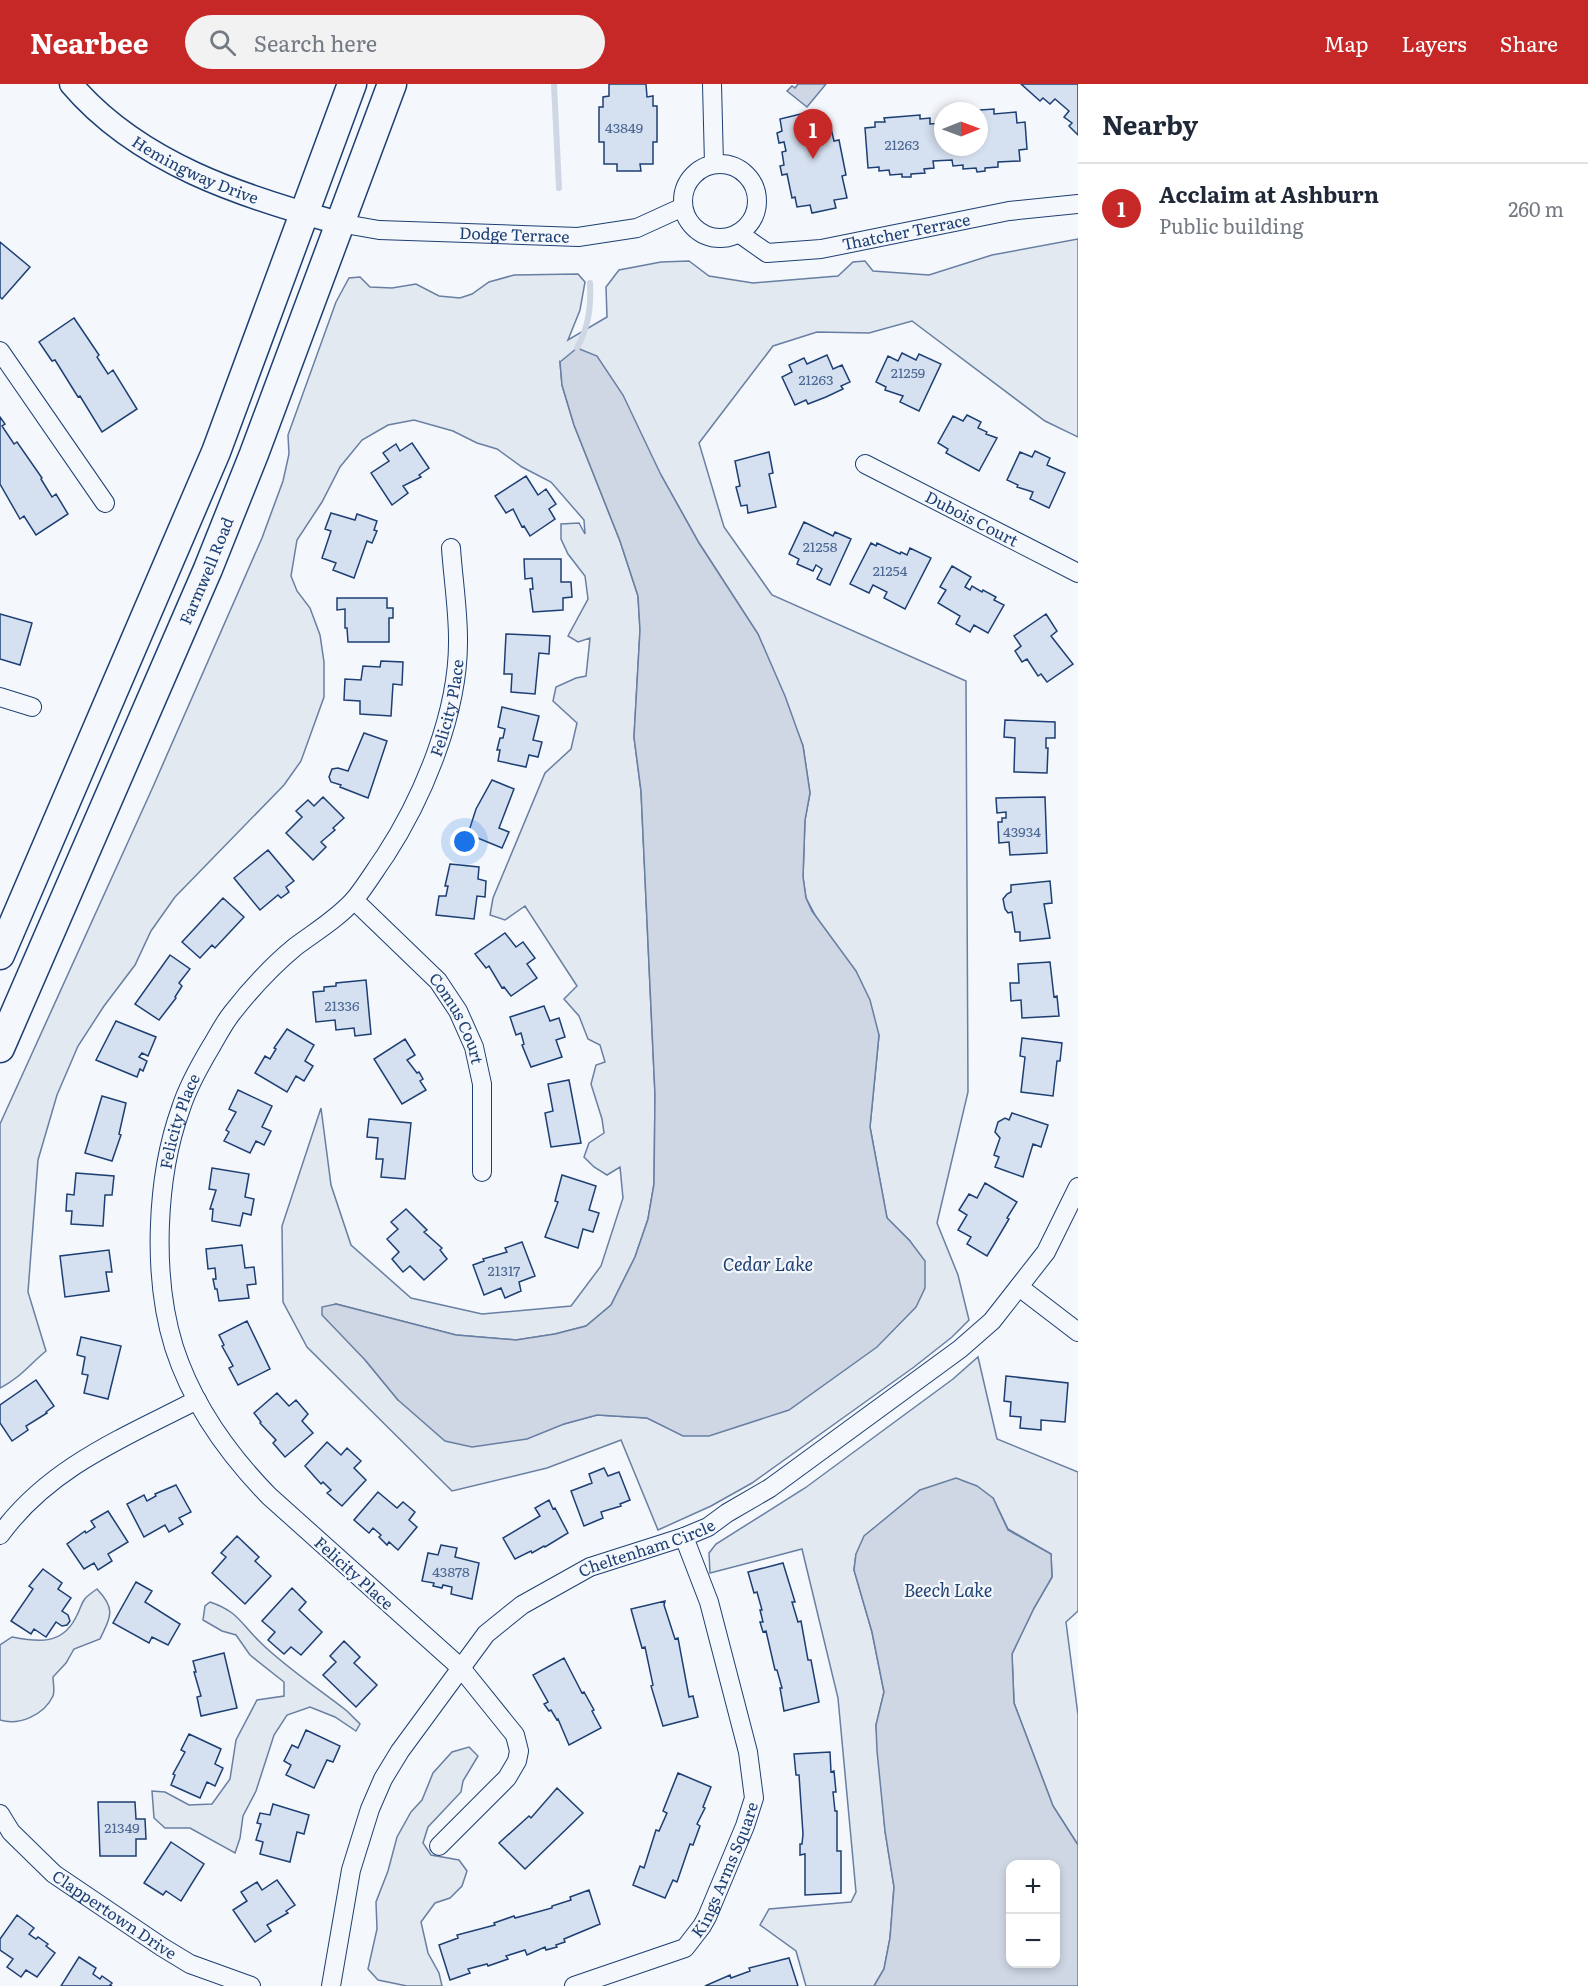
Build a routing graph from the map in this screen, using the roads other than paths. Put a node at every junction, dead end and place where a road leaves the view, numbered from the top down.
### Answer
1 (71, 84) edge
2 (352, 84) edge
3 (392, 84) edge
4 (712, 84) edge
5 (714, 164) junction
6 (1078, 204) edge
7 (683, 207) junction
8 (303, 213) junction
9 (339, 223) junction
10 (740, 234) junction
11 (0, 351) edge
12 (865, 464) dead end
13 (105, 503) dead end
14 (451, 548) dead end
15 (1078, 573) edge
16 (0, 697) edge
17 (32, 707) dead end
18 (354, 900) junction
19 (0, 955) edge
20 (0, 1048) edge
21 (482, 1172) dead end
22 (1078, 1187) edge
23 (1019, 1287) junction
24 (1078, 1332) edge
25 (197, 1400) junction
26 (0, 1534) edge
27 (684, 1537) junction
28 (461, 1668) junction
29 (0, 1815) edge
30 (439, 1846) dead end
31 (251, 1986) edge
32 (331, 1986) edge
33 (574, 1986) edge

1 - 8 street, Hemingway Drive
2 - 8 main road
3 - 9 main road, Farmwell Road
4 - 5 street
5 - 7 street
5 - 10 street
6 - 10 street, Thatcher Terrace
7 - 9 street, Dodge Terrace
7 - 10 street
8 - 9 street, Hemingway Drive
8 - 19 main road
9 - 20 main road, Farmwell Road
11 - 13 street
12 - 15 street, Dubois Court
14 - 18 street, Felicity Place
16 - 17 street
18 - 21 street, Comus Court
18 - 25 street, Felicity Place
22 - 23 street, Cheltenham Circle
23 - 24 street
23 - 27 street, Cheltenham Circle
25 - 26 street
25 - 28 street, Felicity Place
27 - 28 street, Cheltenham Circle
27 - 33 street, Kings Arms Square
28 - 30 street, Felicity Place
28 - 32 street, Cheltenham Circle
29 - 31 street, Clappertown Drive

